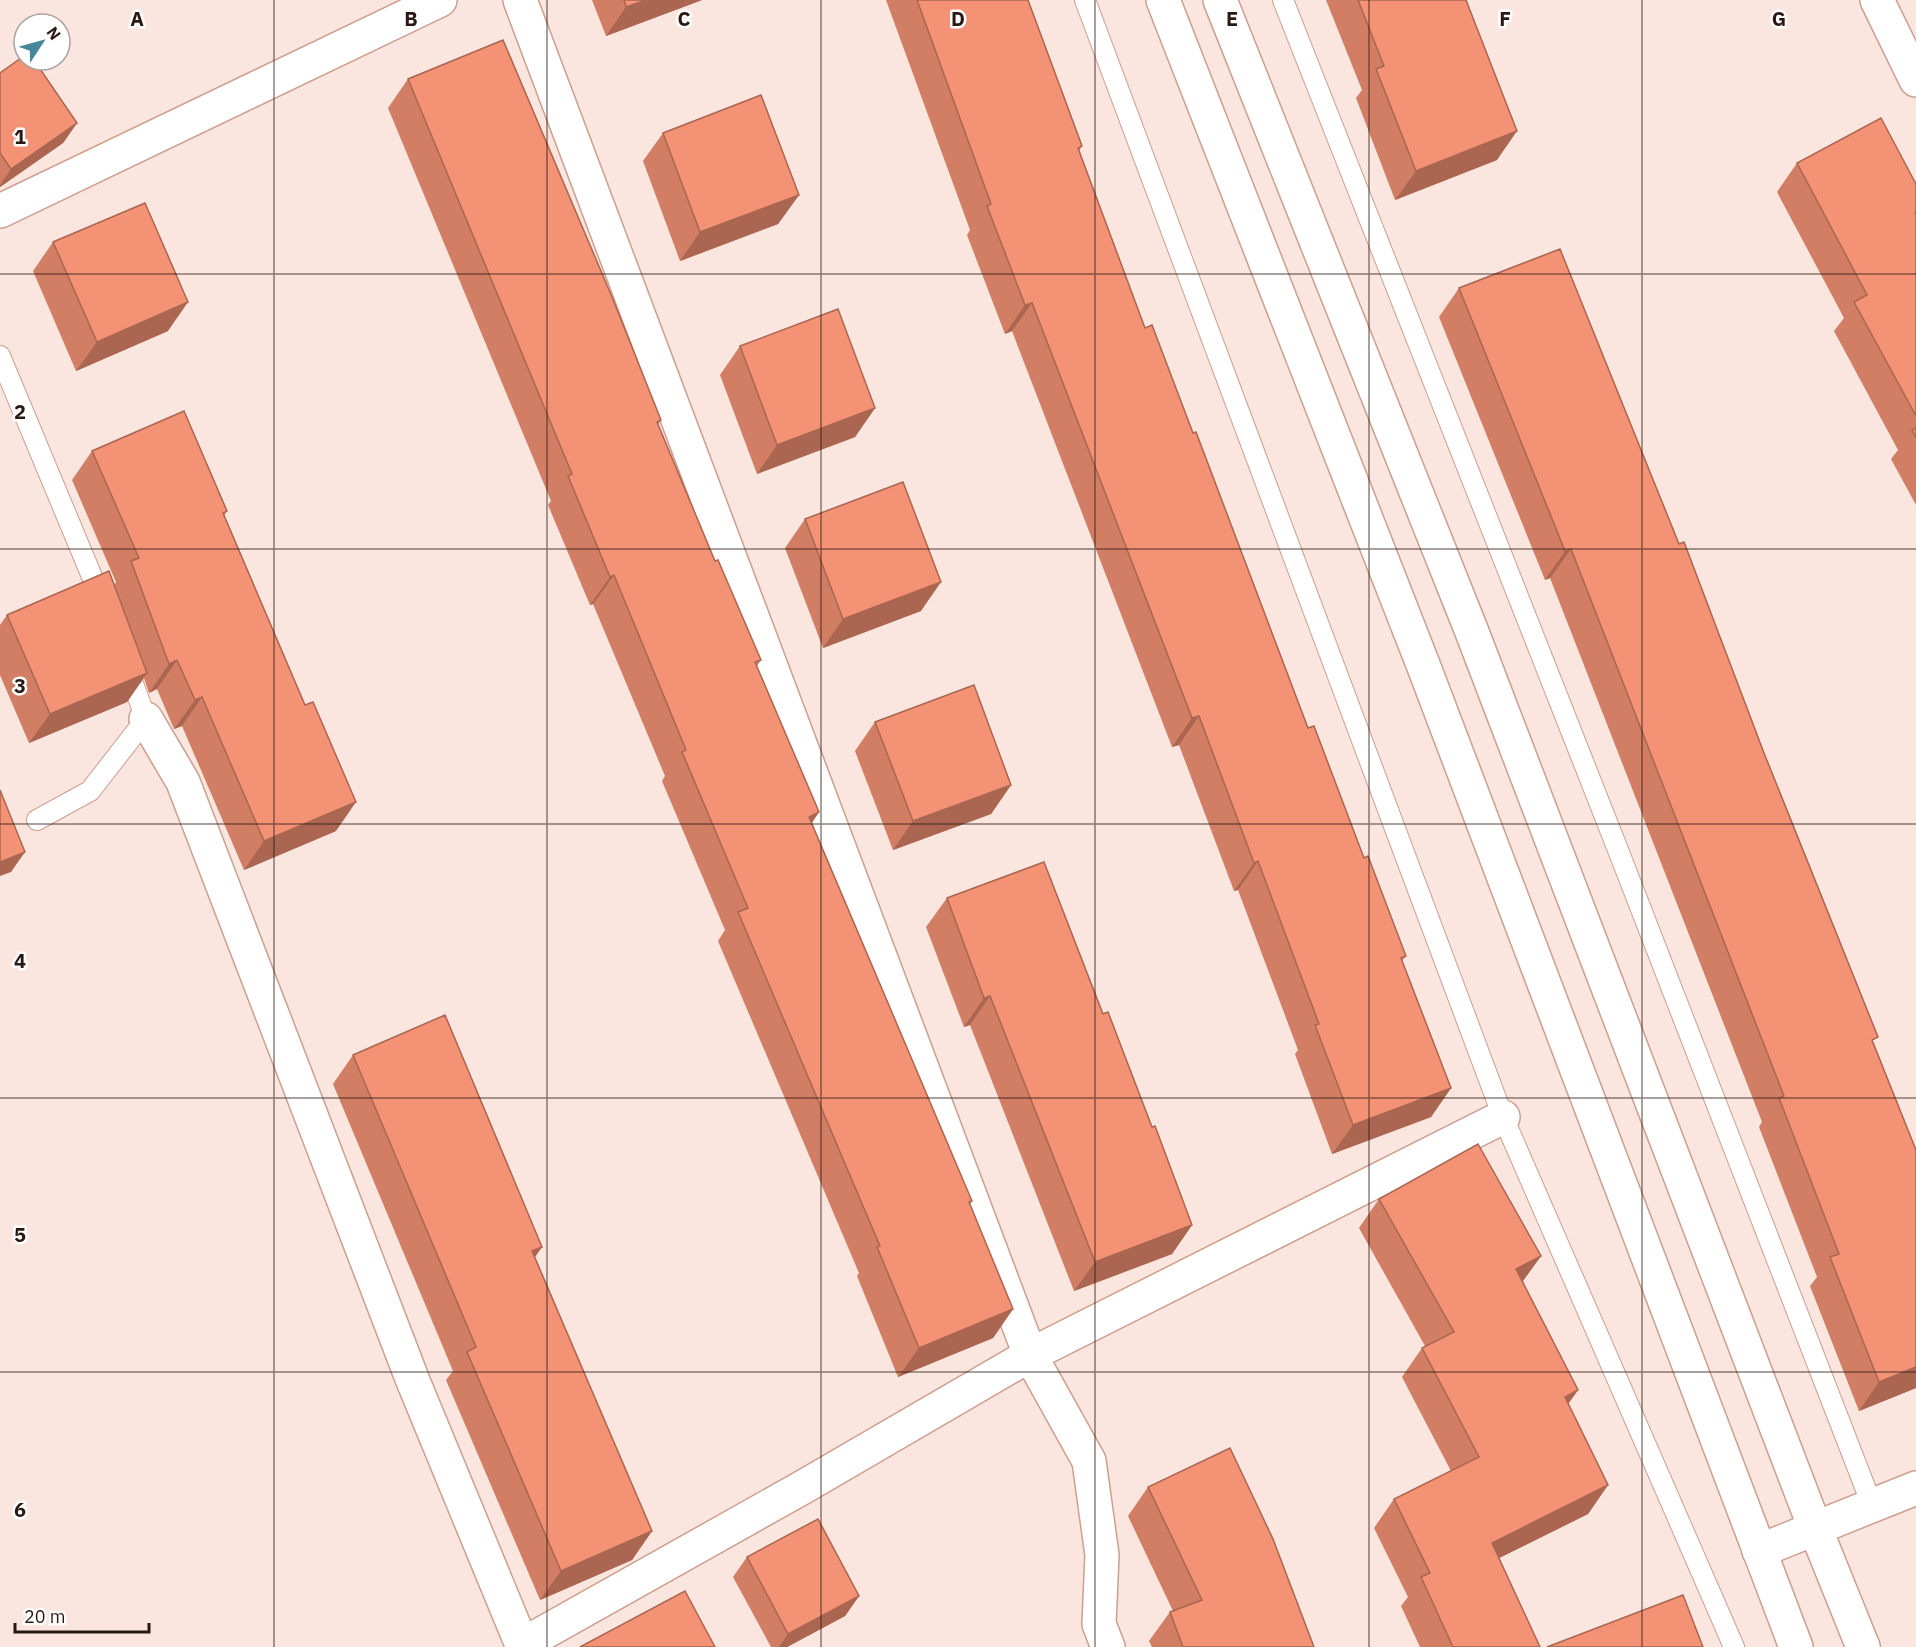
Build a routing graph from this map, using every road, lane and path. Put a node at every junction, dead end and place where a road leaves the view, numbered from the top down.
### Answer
1 (440, 0) edge
2 (520, 0) edge
3 (1085, 0) edge
4 (1163, 0) edge
5 (1220, 0) edge
6 (1283, 0) edge
7 (1877, 0) edge
8 (1916, 80) edge
9 (0, 212) edge
10 (0, 356) edge
11 (110, 621) edge
12 (122, 654) edge
13 (146, 719) junction
14 (37, 820) dead end
15 (1503, 1117) junction
16 (1030, 1355) junction
17 (1916, 1488) edge
18 (1872, 1505) junction
19 (1815, 1528) junction
20 (1759, 1551) junction
21 (1108, 1647) edge
22 (1734, 1647) edge
23 (1796, 1647) edge
24 (1861, 1647) edge

1 - 9 street
2 - 16 street
3 - 15 lane
4 - 20 street
5 - 19 street
6 - 18 lane
7 - 8 street
10 - 11 lane
12 - 13 lane
13 - 14 lane
13 - 16 street
15 - 16 street
15 - 22 lane
16 - 21 street
17 - 18 street
18 - 19 street
19 - 20 street
19 - 24 street
20 - 23 street

